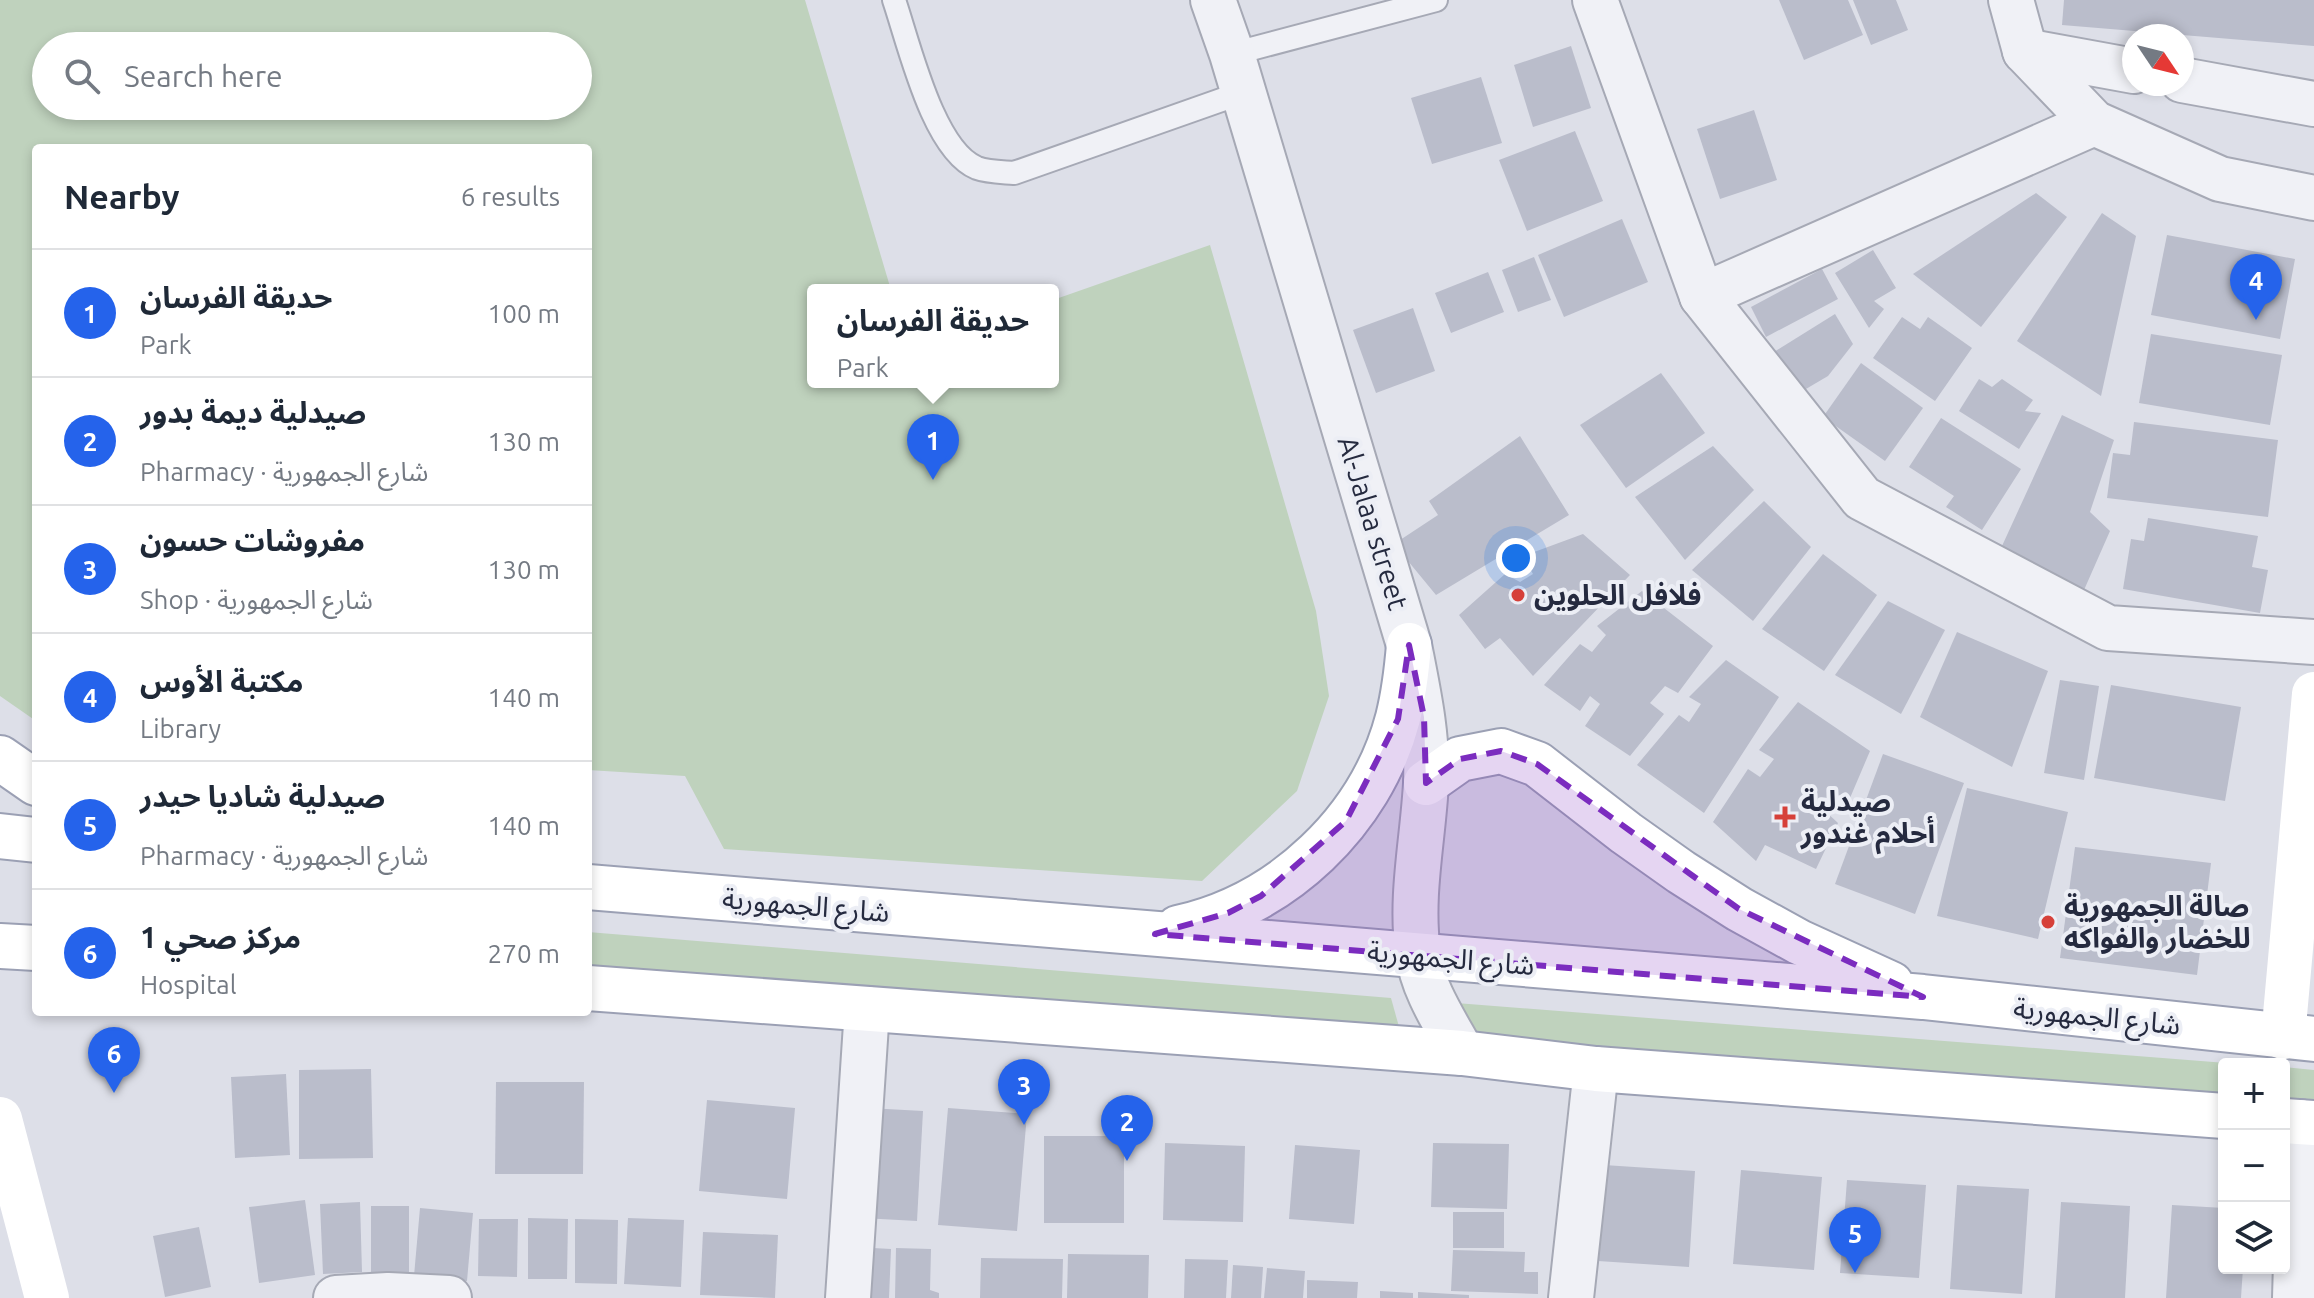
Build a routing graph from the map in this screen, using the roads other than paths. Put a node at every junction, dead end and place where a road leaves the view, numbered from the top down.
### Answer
1 (894, 0) edge
2 (1213, 0) edge
3 (1436, 0) edge
4 (1595, 0) edge
5 (2011, 0) edge
6 (2025, 51) junction
7 (2122, 69) edge
8 (1238, 73) junction
9 (2194, 82) edge
10 (2314, 104) edge
11 (2094, 123) junction
12 (2314, 198) edge
13 (1702, 296) junction
14 (2314, 642) edge
15 (1409, 645) junction
16 (2314, 694) edge
17 (0, 758) edge
18 (32, 780) edge
19 (1426, 783) junction
20 (0, 836) edge
21 (32, 840) edge
22 (592, 887) edge
23 (1155, 934) junction
24 (0, 946) edge
25 (32, 948) edge
26 (1418, 955) junction
27 (592, 988) edge
28 (1923, 997) junction
29 (867, 1009) junction
30 (2298, 1038) edge
31 (1462, 1053) junction
32 (1596, 1069) junction
33 (2218, 1116) edge
34 (0, 1119) edge
35 (2299, 1122) edge
36 (47, 1298) edge
37 (336, 1298) edge
38 (449, 1298) edge
39 (848, 1298) edge
40 (1571, 1298) edge
41 (2295, 1298) edge

1 - 8 lane
2 - 8 street, Al-Jalaa street
3 - 8 lane
4 - 13 street
5 - 6 street
6 - 7 street
6 - 11 street
8 - 15 street, Al-Jalaa street
9 - 10 street
11 - 12 street
11 - 13 street
13 - 14 street
15 - 19 street, Al-Jalaa street
15 - 23 main road
16 - 30 main road
17 - 18 main road
19 - 26 street, Al-Jalaa street
19 - 28 main road
20 - 21 main road
22 - 23 main road, شارع الجمهورية
23 - 26 main road, شارع الجمهورية
24 - 25 main road
26 - 28 main road, شارع الجمهورية
26 - 31 street, Al-Jalaa street
27 - 29 main road
28 - 30 main road, شارع الجمهورية
29 - 31 main road
29 - 39 street
31 - 32 main road
32 - 33 main road
32 - 40 street
34 - 36 main road
35 - 41 street
37 - 38 street

